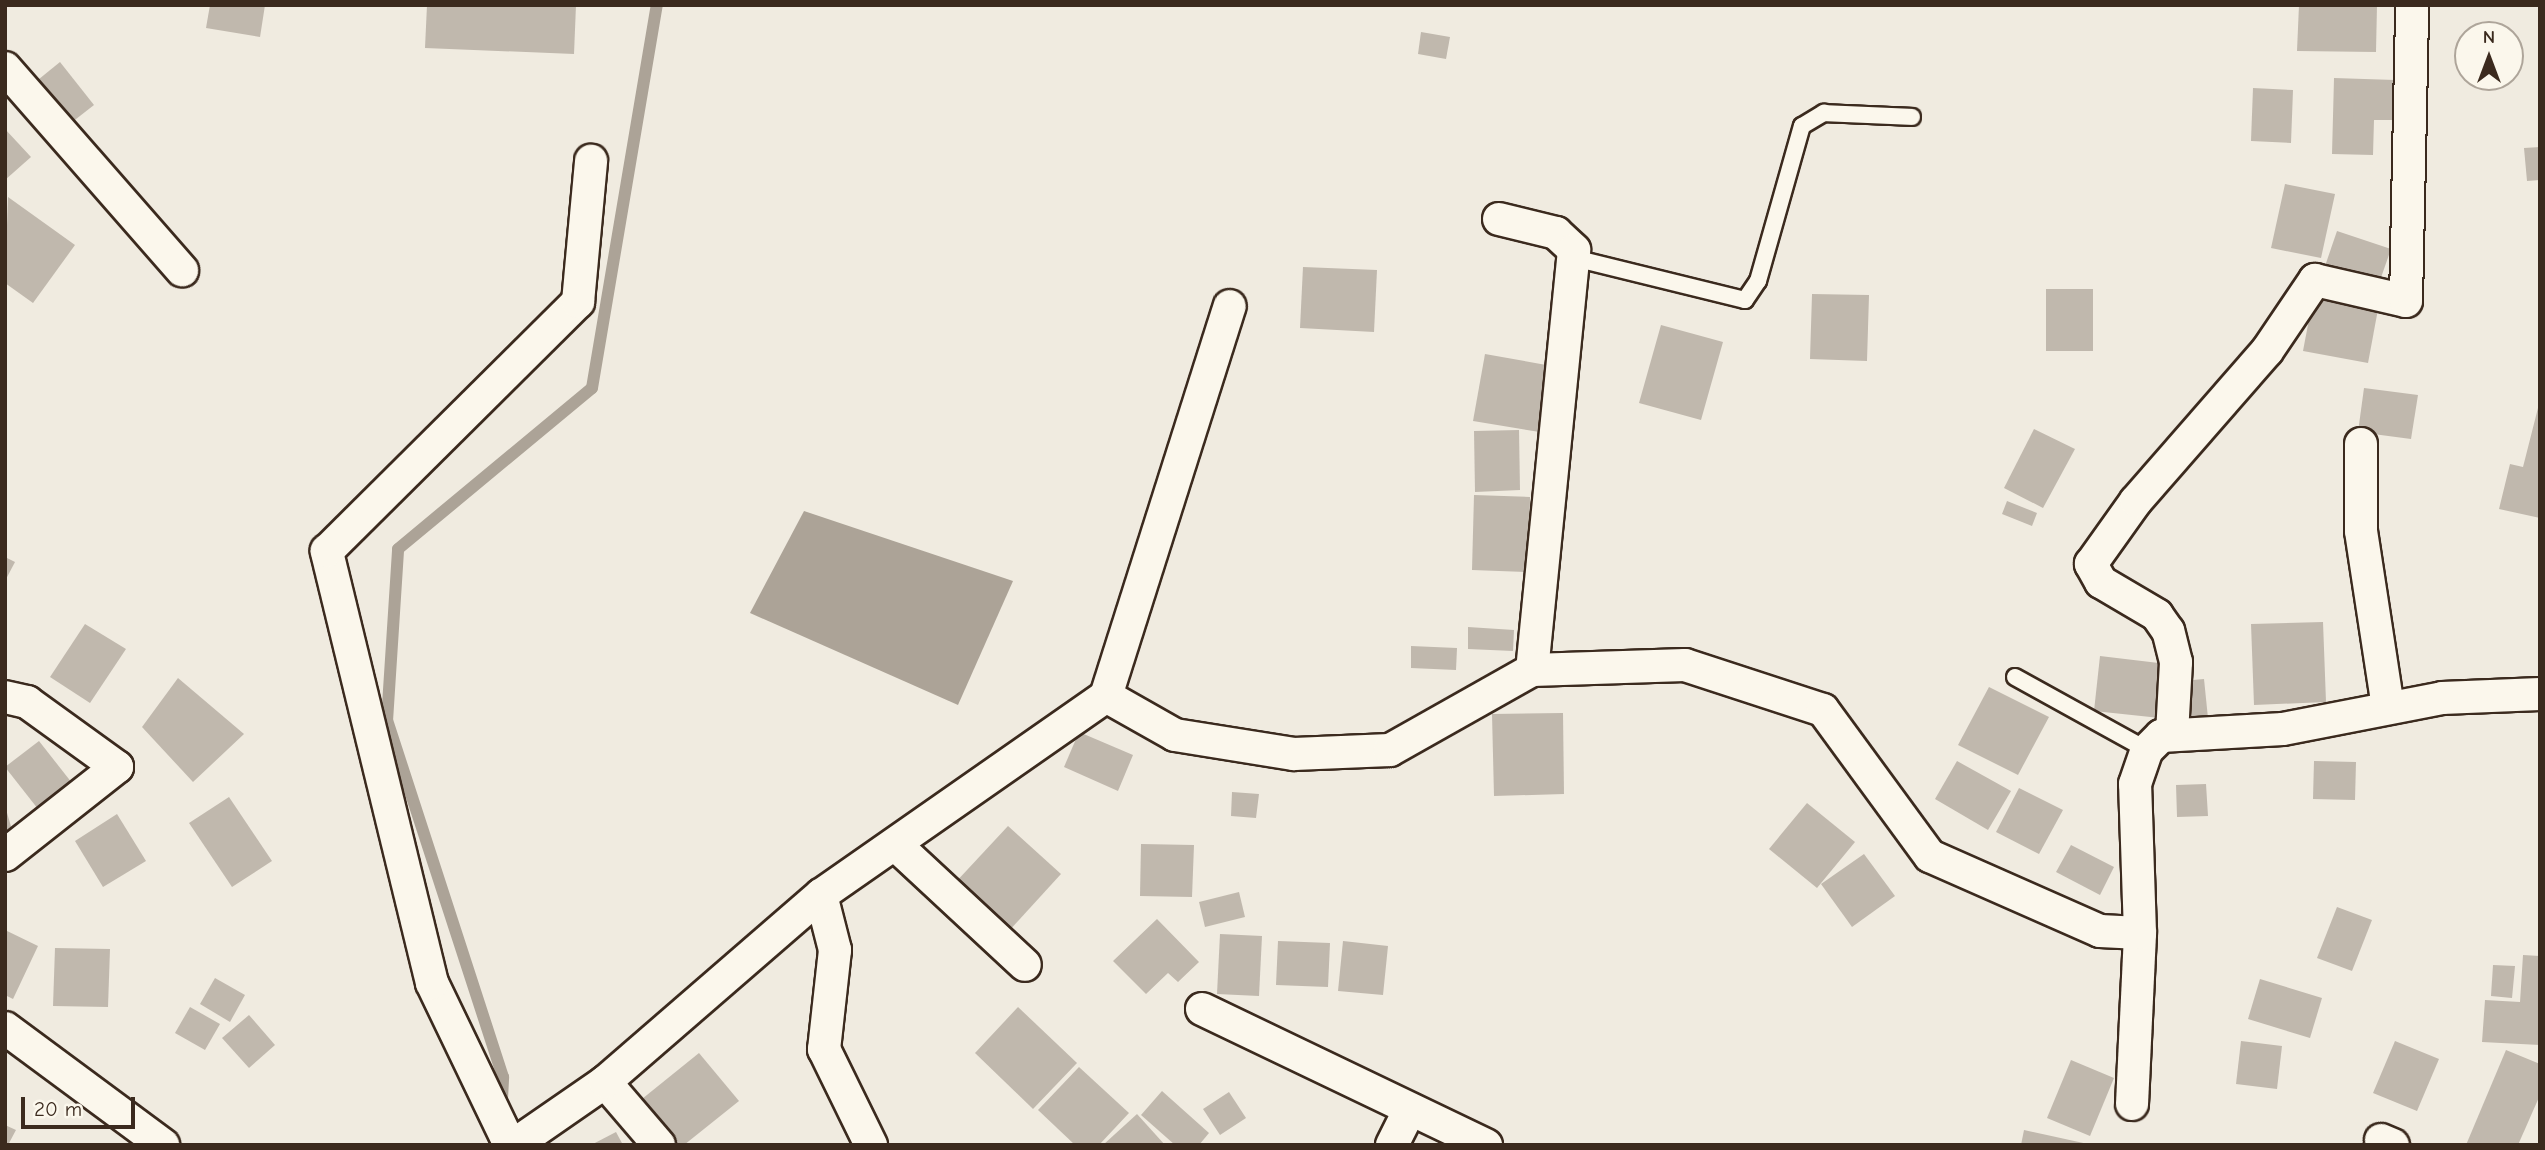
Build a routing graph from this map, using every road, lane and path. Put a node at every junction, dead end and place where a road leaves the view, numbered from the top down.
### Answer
1 (2412, 5) edge
2 (5, 68) edge
3 (1912, 117) dead end
4 (590, 162) dead end
5 (1499, 219) dead end
6 (1574, 258) junction
7 (182, 271) dead end
8 (1230, 306) dead end
9 (2361, 444) dead end
10 (1532, 670) junction
11 (2015, 677) dead end
12 (2540, 694) edge
13 (1106, 696) junction
14 (5, 697) edge
15 (2388, 707) junction
16 (2160, 742) junction
17 (898, 847) junction
18 (5, 855) edge
19 (821, 895) junction
20 (2140, 933) junction
21 (1025, 965) dead end
22 (1202, 1009) dead end
23 (5, 1028) edge
24 (605, 1082) junction
25 (2132, 1104) dead end
26 (1410, 1109) junction
27 (163, 1145) edge
28 (512, 1145) edge
29 (659, 1145) edge
30 (871, 1145) edge
31 (1392, 1145) edge
32 (1486, 1145) edge

1 - 16 street
2 - 7 street
3 - 6 lane
4 - 28 street
5 - 6 street
6 - 10 street
8 - 13 street
9 - 15 street
10 - 13 street
10 - 20 street
11 - 16 lane
12 - 15 street
13 - 17 street
14 - 18 street
15 - 16 street
16 - 20 street
17 - 19 street
17 - 21 street
19 - 24 street
19 - 30 street
20 - 25 street
22 - 26 street
23 - 27 street
24 - 28 street
24 - 29 street
26 - 31 street
26 - 32 street

